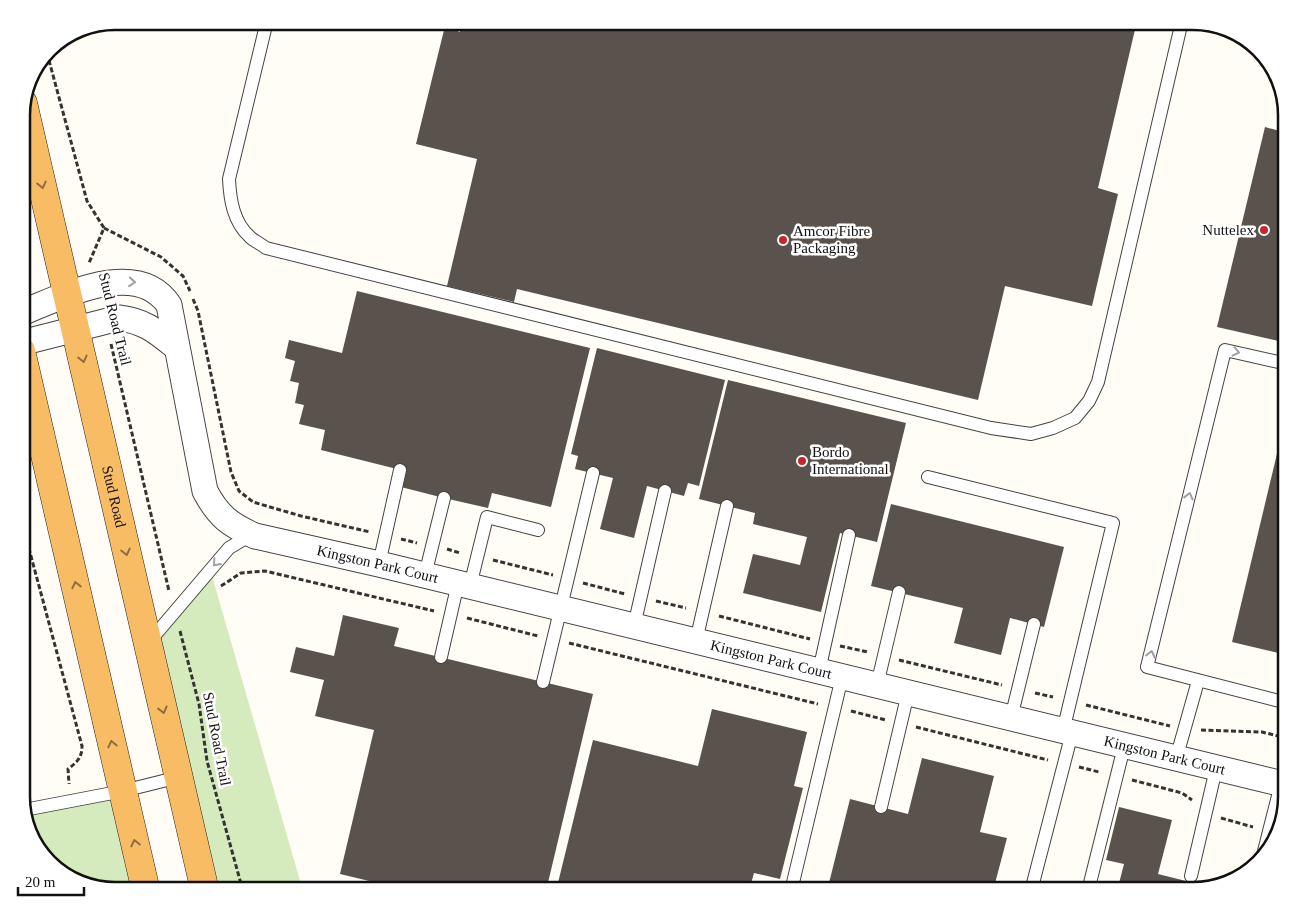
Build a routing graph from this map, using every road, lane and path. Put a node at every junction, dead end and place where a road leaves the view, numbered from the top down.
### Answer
1 (265, 30) edge
2 (1180, 30) edge
3 (49, 62) edge
4 (30, 133) edge
5 (95, 286) junction
6 (68, 295) junction
7 (30, 310) edge
8 (104, 322) junction
9 (76, 330) junction
10 (30, 341) edge
11 (176, 347) junction
12 (1278, 362) edge
13 (30, 385) edge
14 (30, 429) edge
15 (44, 444) junction
16 (400, 470) dead end
17 (593, 473) dead end
18 (928, 477) dead end
19 (665, 491) dead end
20 (444, 498) dead end
21 (727, 506) dead end
22 (538, 530) dead end
23 (255, 536) junction
24 (849, 536) dead end
25 (30, 549) edge
26 (379, 564) junction
27 (424, 575) junction
28 (464, 585) junction
29 (218, 589) dead end
30 (899, 592) dead end
31 (171, 600) dead end
32 (560, 608) junction
33 (451, 614) junction
34 (1034, 624) dead end
35 (634, 626) junction
36 (180, 630) dead end
37 (553, 640) junction
38 (696, 642) junction
39 (147, 645) junction
40 (441, 657) dead end
41 (830, 674) junction
42 (1198, 681) junction
43 (543, 682) dead end
44 (877, 685) junction
45 (908, 693) junction
46 (1278, 701) edge
47 (835, 708) junction
48 (1011, 718) junction
49 (901, 723) junction
50 (1067, 732) junction
51 (1124, 747) junction
52 (1176, 759) junction
53 (1064, 764) junction
54 (1216, 769) junction
55 (179, 777) junction
56 (1116, 777) junction
57 (1278, 784) edge
58 (123, 791) junction
59 (73, 800) junction
60 (1277, 805) edge
61 (881, 807) dead end
62 (31, 809) edge
63 (1207, 810) junction
64 (1269, 830) junction
65 (1267, 838) edge
66 (1191, 876) dead end
67 (144, 882) edge
68 (203, 882) edge
69 (241, 882) edge
70 (793, 882) edge
71 (1033, 882) edge
72 (1090, 882) edge

1 - 2 lane
3 - 5 path, Stud Road Trail
4 -> 6 highway, Stud Road
5 - 6 street, Kingston Park Court
5 -> 11 street, Kingston Park Court
6 - 7 street, Kingston Park Court
6 - 9 highway, Stud Road
8 - 9 street
8 - 11 street
8 - 31 path, Stud Road Trail
9 - 10 street
9 -> 39 highway, Stud Road
11 - 23 street, Kingston Park Court
42 -> 12 lane
13 - 15 highway
14 - 15 highway
58 -> 15 highway
16 - 26 lane
17 - 32 lane
18 - 50 lane
19 - 35 lane
20 - 27 lane
21 - 38 lane
22 - 28 lane
23 - 26 street, Kingston Park Court
23 -> 39 lane
24 - 41 lane
25 - 59 path
26 - 27 street, Kingston Park Court
27 - 28 street, Kingston Park Court
28 - 32 street, Kingston Park Court
28 - 33 lane
29 - 33 path
30 - 44 lane
32 - 35 street, Kingston Park Court
32 - 37 lane
33 - 37 path
33 - 40 lane
34 - 48 lane
35 - 38 street, Kingston Park Court
36 - 69 path, Stud Road Trail
37 - 43 lane
37 - 47 path
38 - 41 street, Kingston Park Court
39 -> 55 highway, Stud Road
41 - 44 street, Kingston Park Court
41 - 47 lane
42 - 46 lane
42 - 52 lane
44 - 45 street, Kingston Park Court
45 - 48 street, Kingston Park Court
45 - 49 lane
47 - 49 path
47 - 70 lane
48 - 50 street, Kingston Park Court
49 - 53 path
49 - 61 lane
50 - 51 street, Kingston Park Court
50 - 53 lane
51 - 52 street, Kingston Park Court
51 - 56 lane
52 - 54 street, Kingston Park Court
53 - 56 path
53 - 71 lane
54 - 57 street, Kingston Park Court
54 - 63 lane
55 - 58 lane
55 - 68 highway, Stud Road
56 - 63 path
56 - 72 lane
58 - 59 lane
67 -> 58 highway
59 - 62 lane
60 - 64 lane
63 - 64 path
63 - 66 lane
64 - 65 lane

